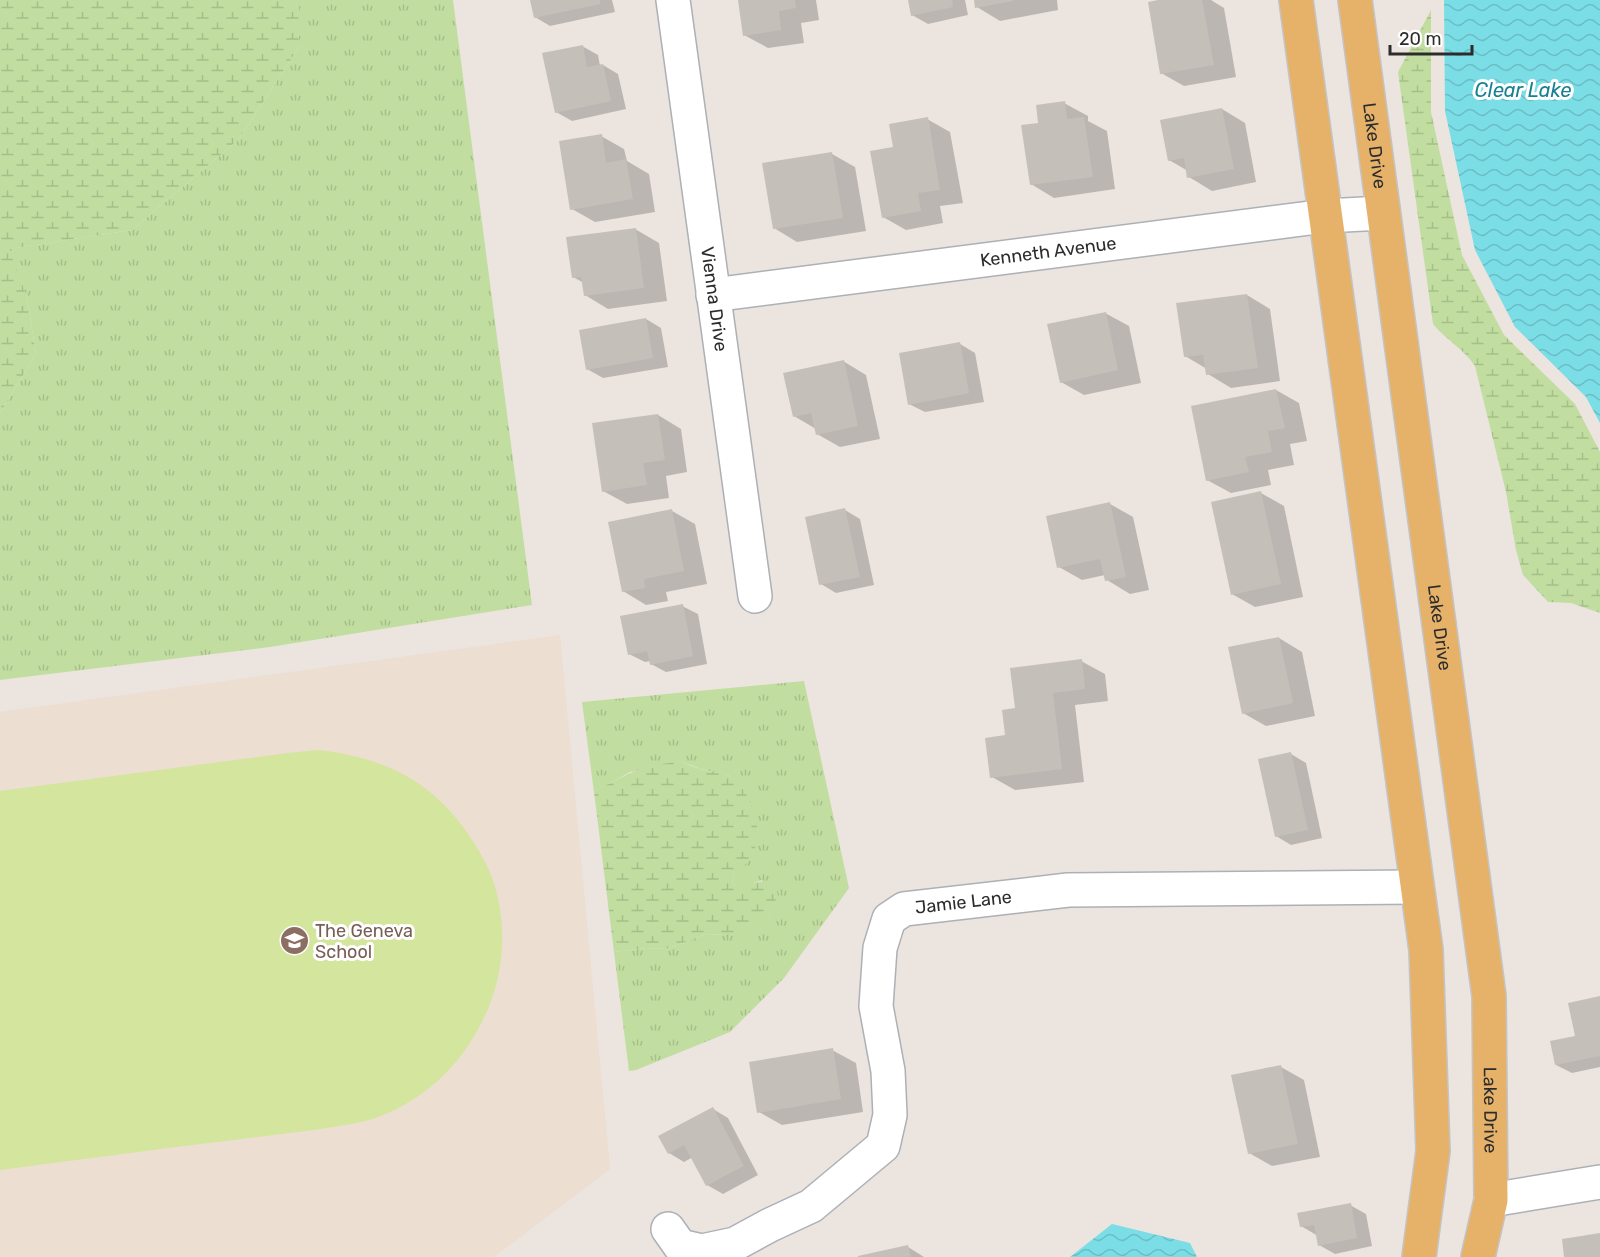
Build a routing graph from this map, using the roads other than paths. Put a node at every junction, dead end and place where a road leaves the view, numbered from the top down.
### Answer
1 (673, 0) edge
2 (1296, 0) edge
3 (1355, 0) edge
4 (1383, 213) junction
5 (1325, 216) junction
6 (713, 295) junction
7 (754, 596) dead end
8 (1417, 886) junction
9 (1600, 1182) edge
10 (1491, 1200) junction
11 (668, 1229) dead end
12 (1419, 1257) edge
13 (1478, 1257) edge

1 - 6 street, Vienna Drive
2 - 5 main road
3 - 4 main road, Lake Drive
4 - 5 street, Kenneth Avenue
4 - 10 main road, Lake Drive
5 - 6 street, Kenneth Avenue
5 - 8 main road
6 - 7 street, Vienna Drive
8 - 11 street, Jamie Lane
8 - 12 main road
9 - 10 street
10 - 13 main road, Lake Drive

